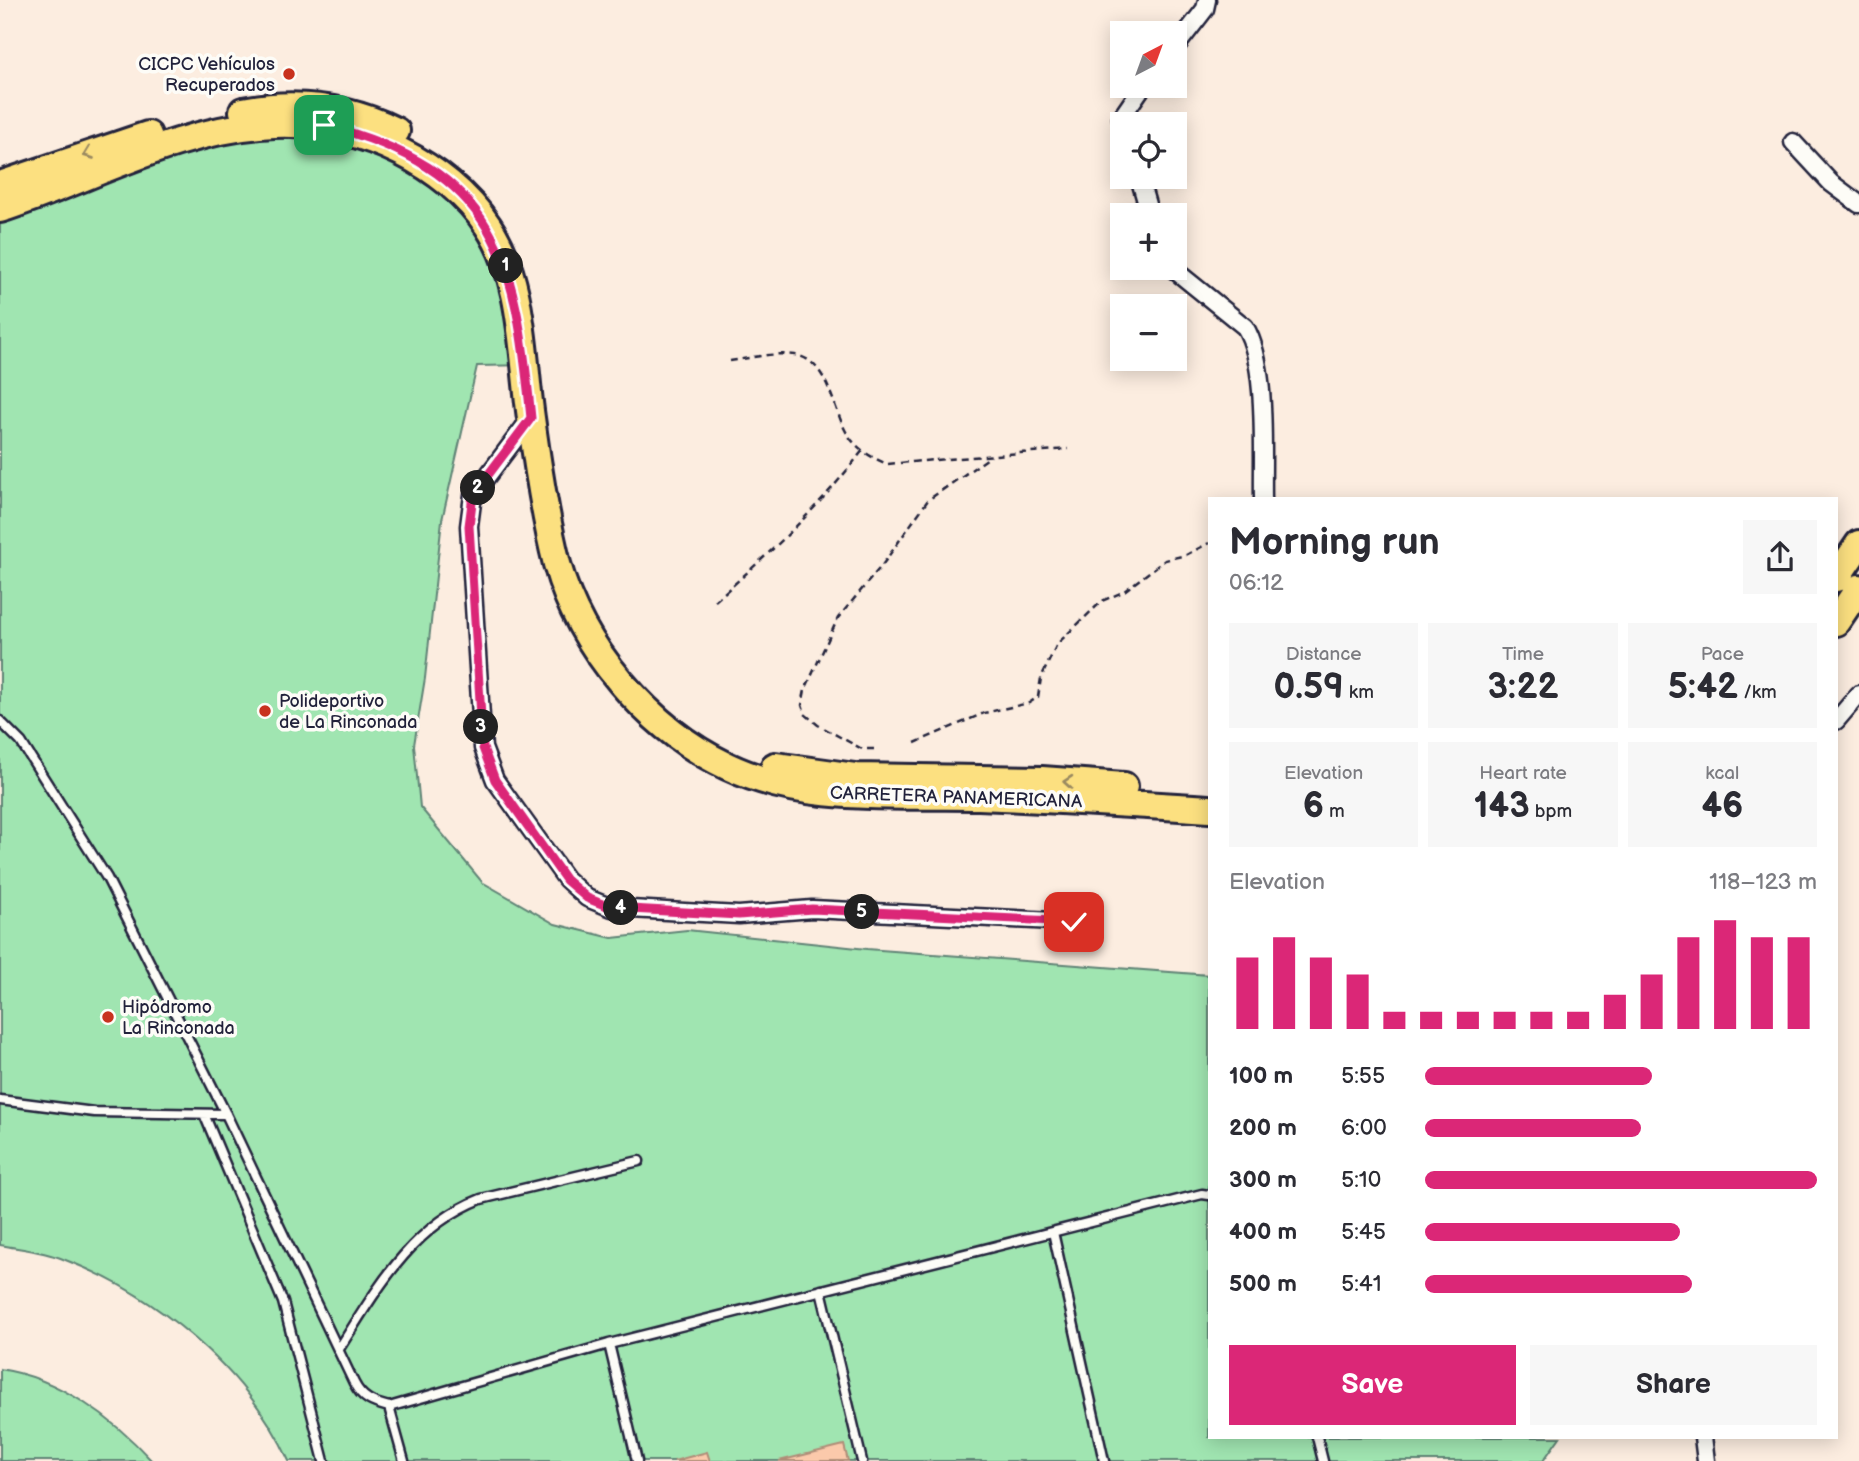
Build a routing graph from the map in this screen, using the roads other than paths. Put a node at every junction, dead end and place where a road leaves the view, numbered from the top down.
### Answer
1 (1207, 0) edge
2 (1187, 32) edge
3 (1793, 142) dead end
4 (0, 185) edge
5 (1859, 204) edge
6 (0, 209) edge
7 (1187, 280) edge
8 (531, 418) junction
9 (1263, 497) edge
10 (1859, 544) edge
11 (1838, 576) edge
12 (1859, 588) edge
13 (1838, 619) edge
14 (1859, 694) edge
15 (1838, 719) edge
16 (0, 721) edge
17 (1208, 792) edge
18 (1208, 809) edge
19 (1074, 922) dead end
20 (0, 1100) edge
21 (204, 1114) junction
22 (226, 1114) junction
23 (639, 1161) dead end
24 (1208, 1195) edge
25 (1053, 1232) junction
26 (821, 1290) junction
27 (609, 1343) junction
28 (339, 1349) junction
29 (390, 1407) junction
30 (1318, 1439) edge
31 (1703, 1439) edge
32 (324, 1461) edge
33 (404, 1461) edge
34 (637, 1461) edge
35 (862, 1461) edge
36 (1104, 1461) edge
37 (1323, 1461) edge
38 (1706, 1461) edge

1 - 2 street
3 - 5 street
17 -> 4 main road, CARRETERA PANAMERICANA
6 - 8 main road, CARRETERA PANAMERICANA
7 - 9 street
8 - 18 main road, CARRETERA PANAMERICANA
8 - 19 street
10 - 11 main road
12 - 13 main road
14 - 15 street
16 - 22 lane
20 - 21 lane
21 - 22 lane
21 - 32 lane
22 - 28 lane
23 - 28 lane
24 - 25 lane
25 - 26 lane
25 - 36 lane
26 - 27 lane
26 - 35 lane
27 - 29 lane
27 - 34 lane
28 - 29 lane
29 - 33 lane
30 - 37 lane
31 - 38 street

